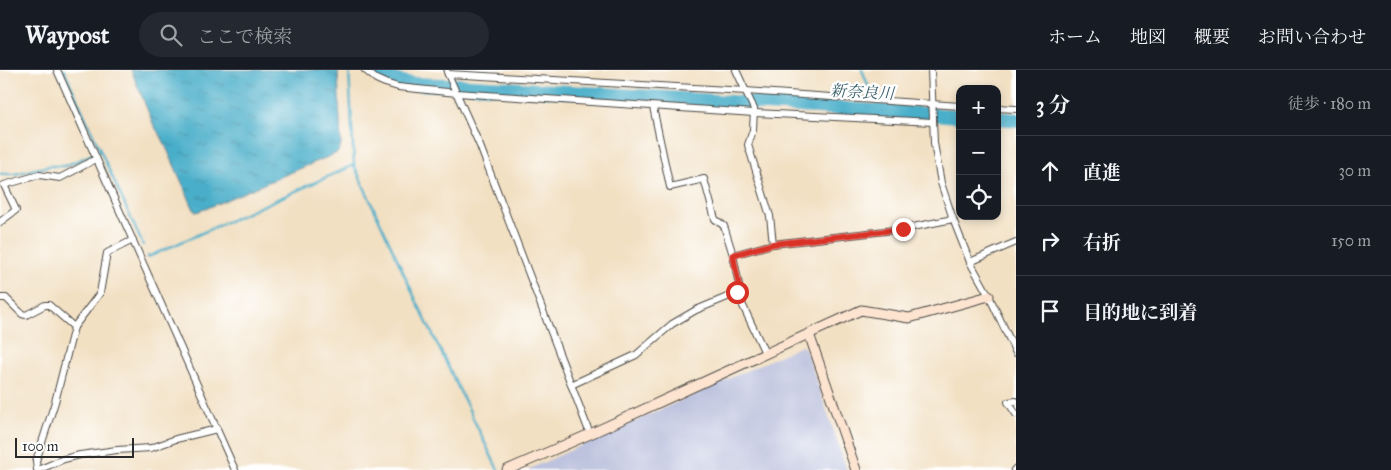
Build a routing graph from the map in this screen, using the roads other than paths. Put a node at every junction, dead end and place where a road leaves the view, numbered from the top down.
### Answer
1 (57, 70) edge
2 (365, 70) edge
3 (736, 70) edge
4 (931, 70) edge
5 (448, 74) edge
6 (456, 91) junction
7 (747, 93) junction
8 (932, 106) junction
9 (956, 106) edge
10 (653, 107) junction
11 (1001, 108) edge
12 (1016, 109) edge
13 (754, 111) junction
14 (933, 121) junction
15 (96, 159) junction
16 (953, 219) junction
17 (0, 222) edge
18 (133, 240) junction
19 (1016, 242) edge
20 (773, 244) junction
21 (733, 255) junction
22 (970, 262) junction
23 (737, 292) junction
24 (989, 296) junction
25 (0, 298) edge
26 (74, 327) junction
27 (809, 334) junction
28 (1016, 352) edge
29 (765, 353) junction
30 (571, 385) junction
31 (1016, 401) edge
32 (1016, 414) edge
33 (217, 429) junction
34 (590, 434) junction
35 (38, 470) edge
36 (235, 470) edge
37 (506, 470) edge
38 (856, 470) edge

1 - 15 street
2 - 6 street
3 - 7 street
4 - 8 street
5 - 6 street
5 - 7 street
6 - 10 street
6 - 30 street
7 - 8 street
7 - 13 street
8 - 9 street
8 - 14 street
10 - 13 street
10 - 21 street
11 - 12 street
13 - 14 street
13 - 20 street
14 - 16 street
15 - 17 street
15 - 18 street
16 - 20 street
16 - 22 street
18 - 26 street
18 - 33 street
19 - 22 street
20 - 21 street
21 - 23 street
22 - 24 street
23 - 29 street
23 - 30 street
24 - 27 street
24 - 28 street
25 - 26 street
26 - 35 street
27 - 29 street
27 - 38 street
29 - 34 street
30 - 34 street
31 - 32 street
33 - 35 street
33 - 36 street
34 - 37 street

